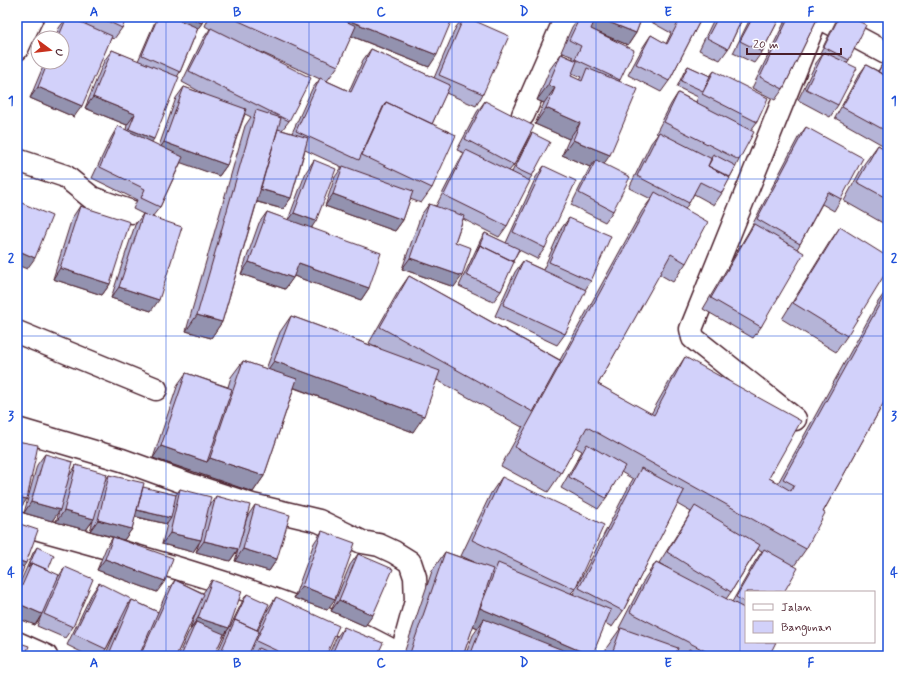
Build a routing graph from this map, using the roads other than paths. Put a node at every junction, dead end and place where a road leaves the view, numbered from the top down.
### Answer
1 (32, 17) edge
2 (566, 17) edge
3 (818, 17) edge
4 (17, 49) edge
5 (888, 54) edge
6 (523, 115) dead end
7 (17, 160) edge
8 (132, 212) dead end
9 (17, 332) edge
10 (156, 389) dead end
11 (795, 419) edge
12 (17, 429) edge
13 (17, 523) edge
14 (17, 643) edge
15 (401, 655) edge
16 (46, 656) edge

1 - 4 street
2 - 6 street
3 - 5 street
3 - 11 street
7 - 8 street
9 - 10 street
12 - 15 street
13 - 15 street
14 - 16 street

